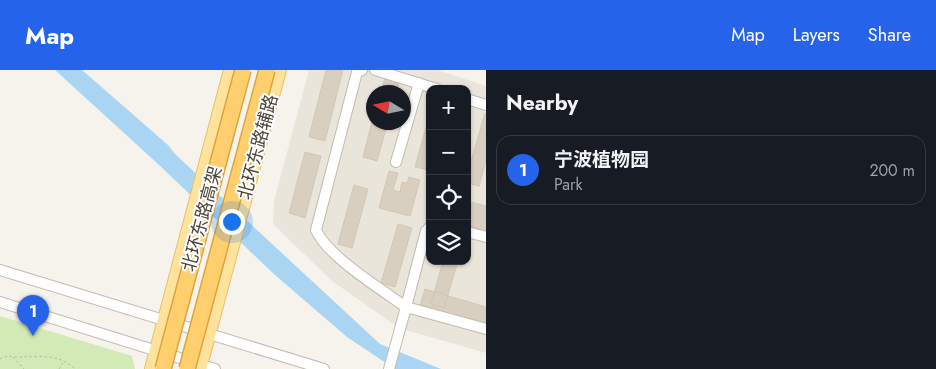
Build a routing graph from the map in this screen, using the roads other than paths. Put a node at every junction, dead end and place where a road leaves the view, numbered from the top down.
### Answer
1 (231, 70) edge
2 (243, 70) edge
3 (267, 70) edge
4 (279, 70) edge
5 (362, 70) edge
6 (375, 70) edge
7 (420, 83) junction
8 (426, 85) edge
9 (471, 101) edge
10 (486, 105) edge
11 (396, 162) dead end
12 (426, 231) edge
13 (471, 233) edge
14 (486, 237) edge
15 (0, 270) edge
16 (0, 302) edge
17 (406, 307) junction
18 (165, 320) junction
19 (486, 330) edge
20 (208, 333) junction
21 (157, 352) junction
22 (195, 368) edge
23 (152, 369) edge
24 (163, 369) edge
25 (215, 369) edge
26 (324, 369) edge
27 (389, 369) edge

1 - 18 main road
2 - 24 highway, 北环东路高架, bridge
3 - 22 highway, 北环东路高架, bridge
4 - 20 main road, 北环东路辅路
5 - 17 street
6 - 7 street
7 - 8 street
7 - 11 street
9 - 10 street
12 - 17 street
13 - 14 street
15 - 18 street
16 - 21 street
17 - 19 street
17 - 27 street
18 - 20 street
18 - 21 main road
20 - 22 main road, 北环东路辅路
20 - 26 street
21 - 22 street
21 - 23 main road
22 - 25 street

